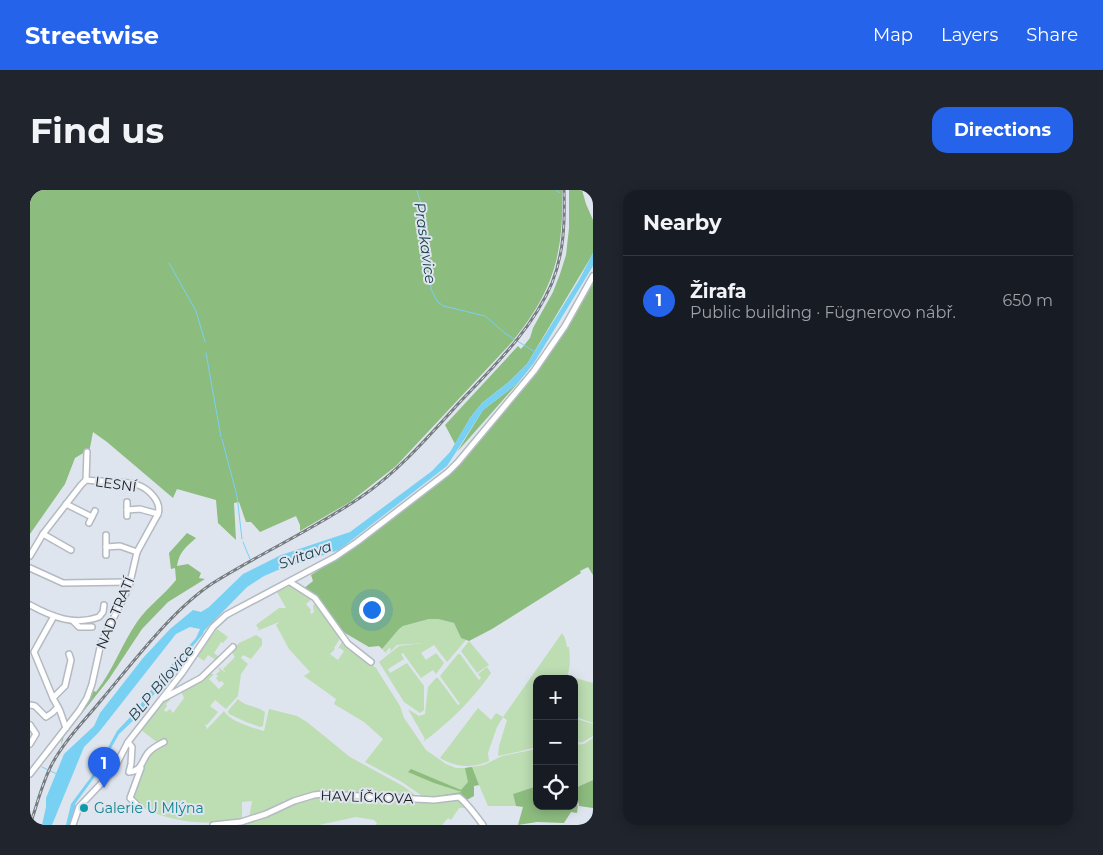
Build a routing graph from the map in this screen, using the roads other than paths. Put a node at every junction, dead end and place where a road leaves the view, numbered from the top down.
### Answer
1 (593, 276) edge
2 (87, 452) dead end
3 (86, 480) junction
4 (127, 502) dead end
5 (66, 504) junction
6 (127, 510) junction
7 (95, 511) dead end
8 (158, 514) junction
9 (127, 516) dead end
10 (92, 517) junction
11 (89, 523) dead end
12 (44, 534) junction
13 (106, 535) dead end
14 (106, 547) junction
15 (71, 550) dead end
16 (137, 552) junction
17 (106, 555) dead end
18 (30, 556) edge
19 (30, 568) edge
20 (130, 582) junction
21 (290, 582) junction
22 (30, 605) edge
23 (104, 605) dead end
24 (54, 616) junction
25 (74, 621) junction
26 (92, 627) dead end
27 (233, 647) dead end
28 (69, 654) dead end
29 (371, 662) dead end
30 (53, 698) junction
31 (162, 700) junction
32 (30, 705) edge
33 (58, 707) junction
34 (30, 725) edge
35 (66, 728) junction
36 (128, 742) junction
37 (164, 742) dead end
38 (30, 744) edge
39 (141, 767) junction
40 (30, 774) edge
41 (138, 806) dead end
42 (74, 825) edge
43 (213, 825) edge
44 (484, 825) edge

1 - 21 street
2 - 3 street
3 - 5 street, LESNÍ
3 - 8 street, LESNÍ
4 - 6 street
5 - 10 street
5 - 12 street, LESNÍ
6 - 8 street
6 - 9 street
7 - 10 street
8 - 16 street, NAD TRATÍ
10 - 11 street
12 - 15 street
12 - 18 street, LESNÍ
13 - 14 street
14 - 16 street
14 - 17 street
16 - 20 street, NAD TRATÍ
19 - 20 street
20 - 35 street, NAD TRATÍ
21 - 29 street
21 - 31 street
22 - 24 street
23 - 25 street
24 - 25 street
24 - 30 street
25 - 26 street
27 - 31 street
28 - 30 street
30 - 33 street
31 - 36 street
32 - 33 street
33 - 35 street
34 - 38 street
35 - 40 street, NAD TRATÍ
36 - 39 street
36 - 42 street
37 - 39 street
39 - 41 street
43 - 44 street, HAVLÍČKOVA

